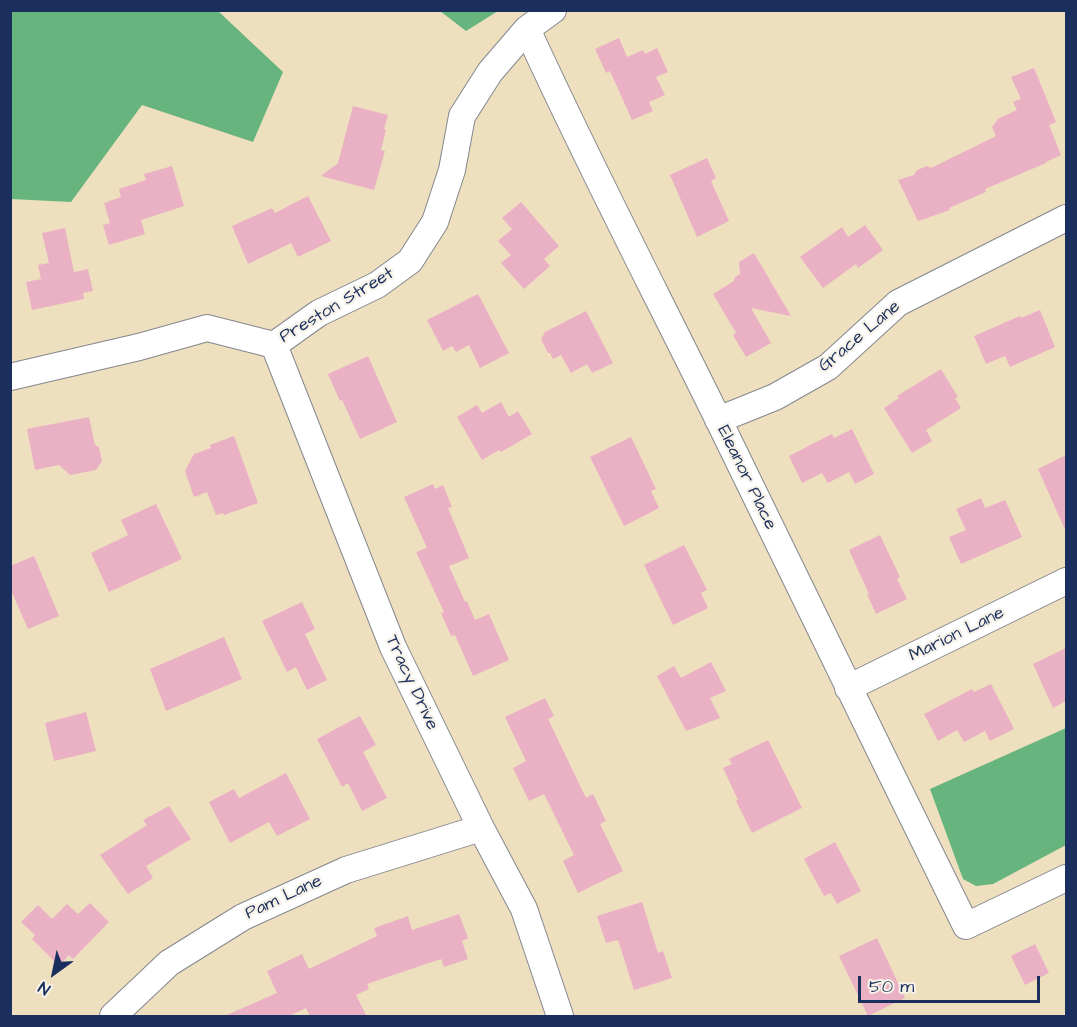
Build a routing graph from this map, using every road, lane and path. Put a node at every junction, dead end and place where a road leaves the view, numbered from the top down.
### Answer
1 (553, 10) edge
2 (528, 29) junction
3 (1066, 218) edge
4 (274, 345) junction
5 (10, 377) edge
6 (718, 420) junction
7 (1066, 581) edge
8 (848, 688) junction
9 (481, 828) junction
10 (1066, 879) edge
11 (113, 1017) edge
12 (560, 1017) edge

1 - 2 street, Preston Street
2 - 4 street, Preston Street
2 - 6 street, Eleanor Place
3 - 6 street, Grace Lane
4 - 5 street, Preston Street
4 - 9 street, Tracy Drive
6 - 8 street, Eleanor Place
7 - 8 street, Marion Lane
8 - 10 street, Eleanor Place
9 - 11 street, Pam Lane
9 - 12 street, Tracy Drive

